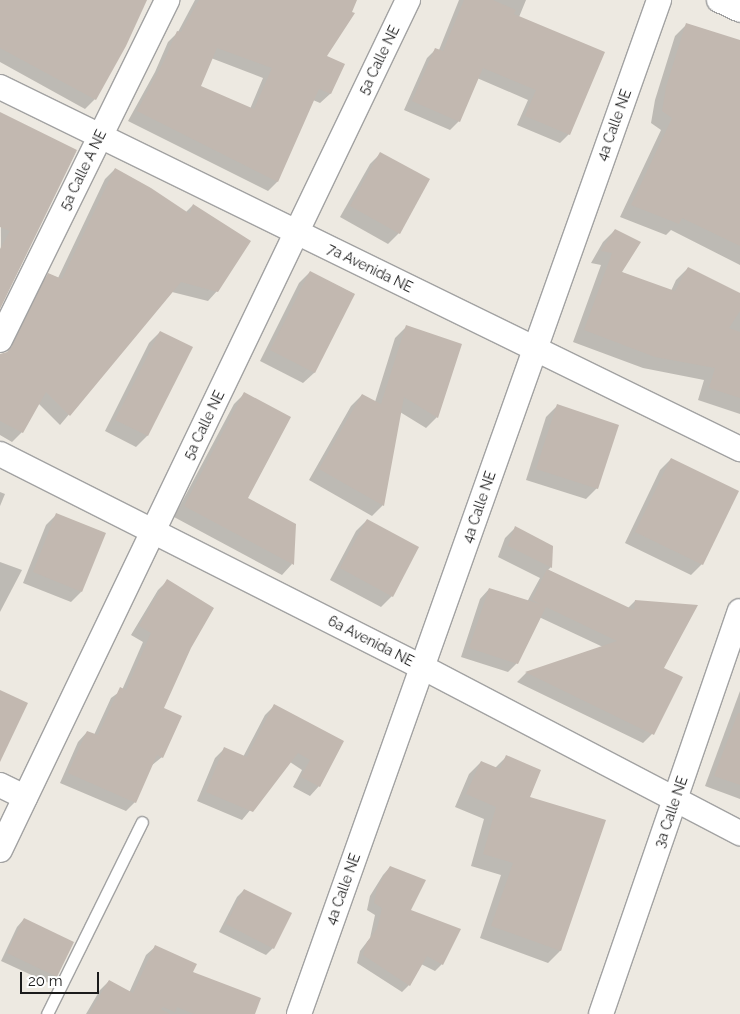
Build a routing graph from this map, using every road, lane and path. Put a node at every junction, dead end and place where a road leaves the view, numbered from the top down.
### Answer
1 (167, 0) edge
2 (408, 0) edge
3 (659, 0) edge
4 (719, 0) edge
5 (740, 10) edge
6 (0, 86) edge
7 (100, 136) junction
8 (296, 232) junction
9 (0, 340) edge
10 (535, 348) junction
11 (740, 450) edge
12 (0, 454) edge
13 (153, 531) junction
14 (740, 610) edge
15 (422, 666) junction
16 (0, 785) edge
17 (25, 797) junction
18 (675, 799) junction
19 (142, 822) dead end
20 (740, 833) edge
21 (0, 850) edge
22 (47, 1014) edge
23 (299, 1014) edge
24 (601, 1014) edge

1 - 7 street, 5a Calle A NE
2 - 8 street, 5a Calle NE
3 - 10 street, 4a Calle NE
4 - 5 street
6 - 7 street, 7a Avenida NE
7 - 8 street, 7a Avenida NE
7 - 9 street, 5a Calle A NE
8 - 10 street, 7a Avenida NE
8 - 13 street, 5a Calle NE
10 - 11 street, 7a Avenida NE
10 - 15 street, 4a Calle NE
12 - 13 street, 6a Avenida NE
13 - 15 street, 6a Avenida NE
13 - 17 street, 5a Calle NE
14 - 18 street, 3a Calle NE
15 - 18 street, 6a Avenida NE
15 - 23 street, 4a Calle NE
16 - 17 street
17 - 21 street, 5a Calle NE
18 - 20 street, 6a Avenida NE
18 - 24 street, 3a Calle NE
19 - 22 lane

